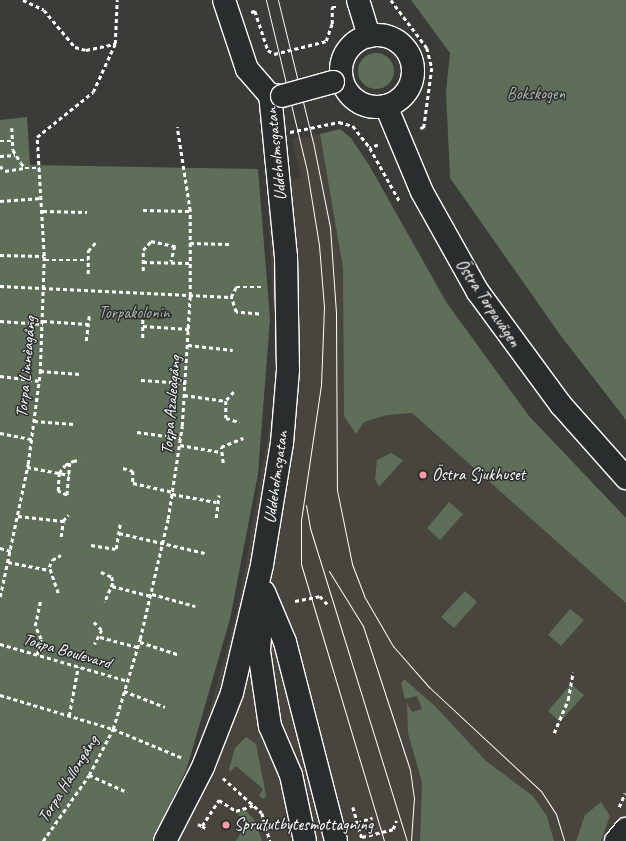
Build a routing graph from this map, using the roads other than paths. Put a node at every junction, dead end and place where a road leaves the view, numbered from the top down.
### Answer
1 (224, 0) edge
2 (358, 0) edge
3 (369, 36) junction
4 (337, 81) junction
5 (276, 96) junction
6 (386, 106) junction
7 (626, 478) edge
8 (262, 564) junction
9 (264, 592) junction
10 (626, 829) edge
11 (166, 841) edge
12 (304, 841) edge
13 (336, 841) edge
14 (616, 841) edge

1 - 5 street, Uddeholmsgatan
2 - 3 street
3 - 4 street
3 - 6 street
4 - 5 street, Uddeholmsgatan, bridge
4 - 6 street
5 - 8 street, Uddeholmsgatan
6 - 7 street, Östra Torpavägen
8 - 9 street
8 - 11 street, Uddeholmsgatan
9 - 12 street
9 - 13 street
10 - 14 street

